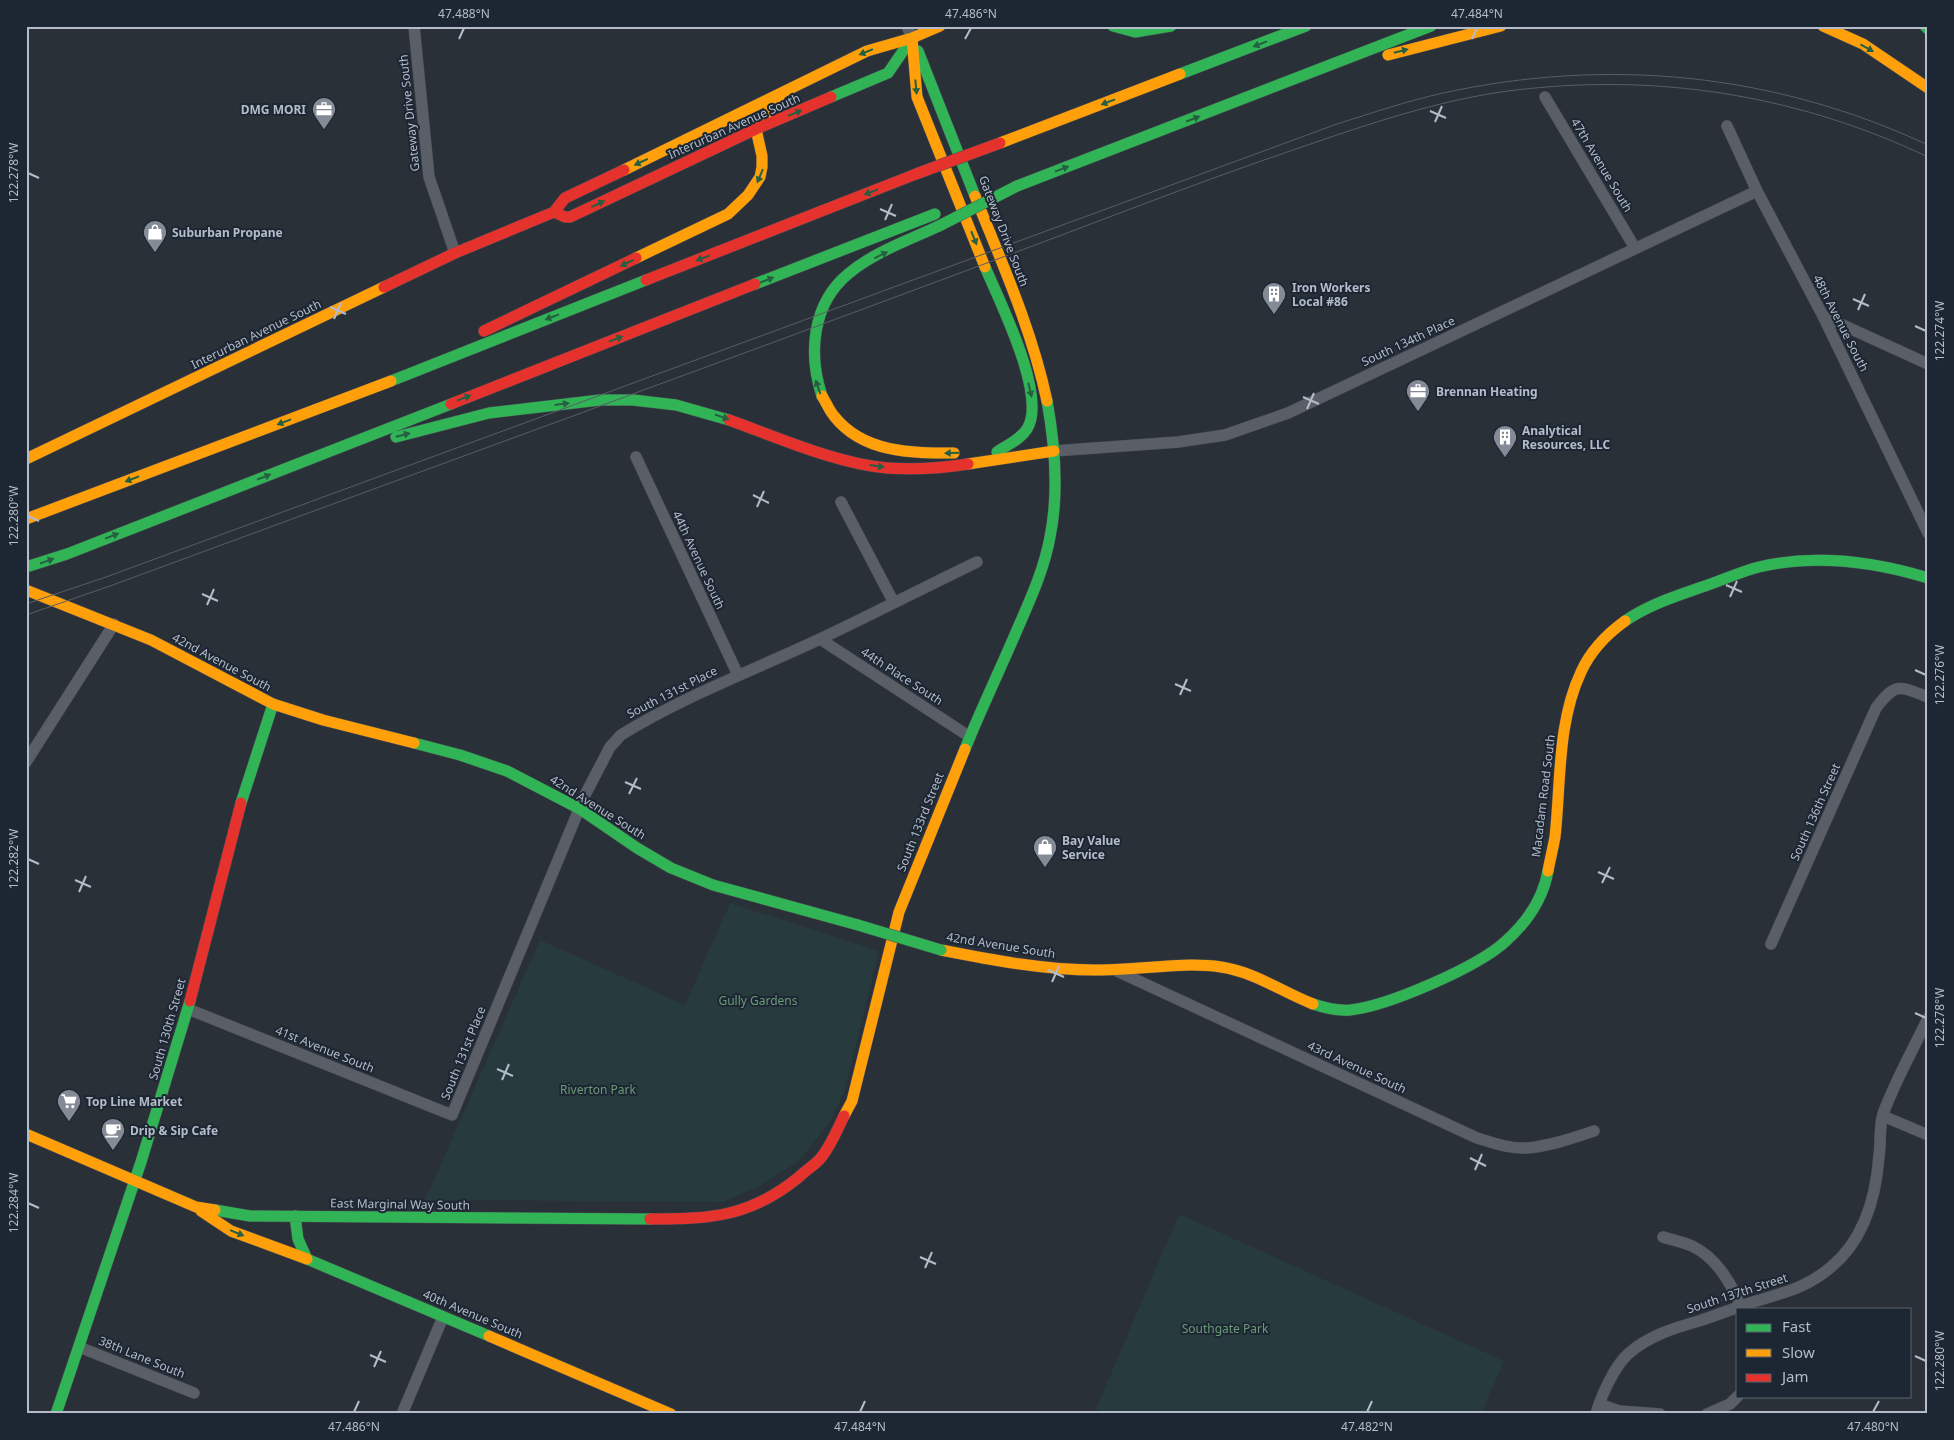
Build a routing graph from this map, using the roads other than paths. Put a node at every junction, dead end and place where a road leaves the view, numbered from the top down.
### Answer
1 (414, 26) edge
2 (908, 26) edge
3 (940, 26) edge
4 (1113, 26) edge
5 (1171, 26) edge
6 (1306, 26) edge
7 (1431, 26) edge
8 (1501, 26) edge
9 (1823, 26) edge
10 (1925, 26) edge
11 (1928, 29) edge
12 (912, 38) junction
13 (1303, 76) junction
14 (1928, 88) edge
15 (780, 95) junction
16 (1545, 97) dead end
17 (1727, 126) dead end
18 (756, 129) junction
19 (1017, 186) junction
20 (1757, 191) junction
21 (554, 212) junction
22 (1635, 248) junction
23 (455, 254) junction
24 (1823, 316) junction
25 (1928, 364) edge
26 (330, 404) junction
27 (1054, 451) junction
28 (997, 452) junction
29 (636, 457) dead end
30 (26, 459) edge
31 (289, 467) junction
32 (841, 502) dead end
33 (26, 519) edge
34 (1928, 533) edge
35 (978, 562) dead end
36 (26, 567) edge
37 (1928, 578) edge
38 (26, 590) edge
39 (893, 601) junction
40 (114, 624) junction
41 (820, 639) junction
42 (738, 675) junction
43 (1928, 697) edge
44 (273, 704) junction
45 (970, 737) junction
46 (26, 762) edge
47 (580, 810) junction
48 (1771, 944) dead end
49 (1116, 971) junction
50 (188, 1008) junction
51 (1928, 1018) edge
52 (452, 1115) joint
53 (1883, 1116) junction
54 (1594, 1131) dead end
55 (26, 1134) edge
56 (1928, 1135) edge
57 (135, 1182) junction
58 (784, 1190) joint
59 (196, 1207) junction
60 (295, 1216) junction
61 (1663, 1237) dead end
62 (307, 1259) junction
63 (1741, 1308) edge
64 (1736, 1310) edge
65 (443, 1317) junction
66 (79, 1346) junction
67 (194, 1393) dead end
68 (1736, 1398) edge
69 (1598, 1409) edge
70 (56, 1414) edge
71 (402, 1414) edge
72 (670, 1414) edge
73 (1660, 1414) edge
74 (1707, 1414) edge

1 - 23 street, Gateway Drive South
2 - 12 street, Gateway Drive South
3 - 12 main road, Interurban Avenue South
4 - 5 main road
6 -> 26 main road, bridge
7 - 13 main road
13 -> 8 main road
9 -> 14 main road
10 - 11 main road
12 -> 15 main road, Interurban Avenue South
18 -> 12 main road, Interurban Avenue South
12 - 27 main road, Gateway Drive South
12 -> 28 main road
19 -> 13 main road
15 - 18 main road
15 -> 21 main road, Interurban Avenue South
16 - 22 street, 47th Avenue South
17 - 20 street, 48th Avenue South
21 -> 18 main road, Interurban Avenue South
18 -> 26 main road
28 -> 19 main road, bridge
31 -> 19 main road, bridge
20 - 22 street, South 134th Place
20 - 24 street, 48th Avenue South
21 - 23 main road, Interurban Avenue South
22 - 27 street, South 134th Place
23 - 30 main road, Interurban Avenue South
24 - 25 street
24 - 34 street, 48th Avenue South
26 -> 33 main road
27 - 28 main road
31 -> 27 main road
27 - 45 main road, South 133rd Street
29 - 42 street, 44th Avenue South
36 -> 31 main road
32 - 39 street
35 - 39 street, South 131st Place
37 - 49 main road, Macadam Road South
38 - 40 main road, 42nd Avenue South
39 - 41 street, South 131st Place
40 - 44 main road, 42nd Avenue South
40 - 46 street
41 - 42 street, South 131st Place
41 - 45 street, 44th Place South
42 - 47 street, South 131st Place
43 - 48 street, South 136th Street
44 - 47 main road, 42nd Avenue South
44 - 50 main road, South 130th Street
45 - 58 main road, South 133rd Street
47 - 49 main road, 42nd Avenue South, bridge
47 - 52 street, South 131st Place
49 - 54 street, 43rd Avenue South
50 - 52 street, 41st Avenue South
50 - 57 main road, South 130th Street
51 - 53 street, South 137th Street
53 - 56 street
53 - 63 street, South 137th Street
55 - 57 main road, East Marginal Way South
57 - 59 main road, East Marginal Way South
57 - 66 main road, South 130th Street
58 - 60 main road, East Marginal Way South
59 - 60 main road, East Marginal Way South
59 -> 62 main road, 40th Avenue South
60 - 62 main road
61 - 63 street
62 - 65 main road, 40th Avenue South
64 - 69 street, South 137th Street
65 - 71 street
65 - 72 main road, 40th Avenue South
66 - 67 street, 38th Lane South
66 - 70 main road, South 130th Street
68 - 74 street
69 - 73 street

